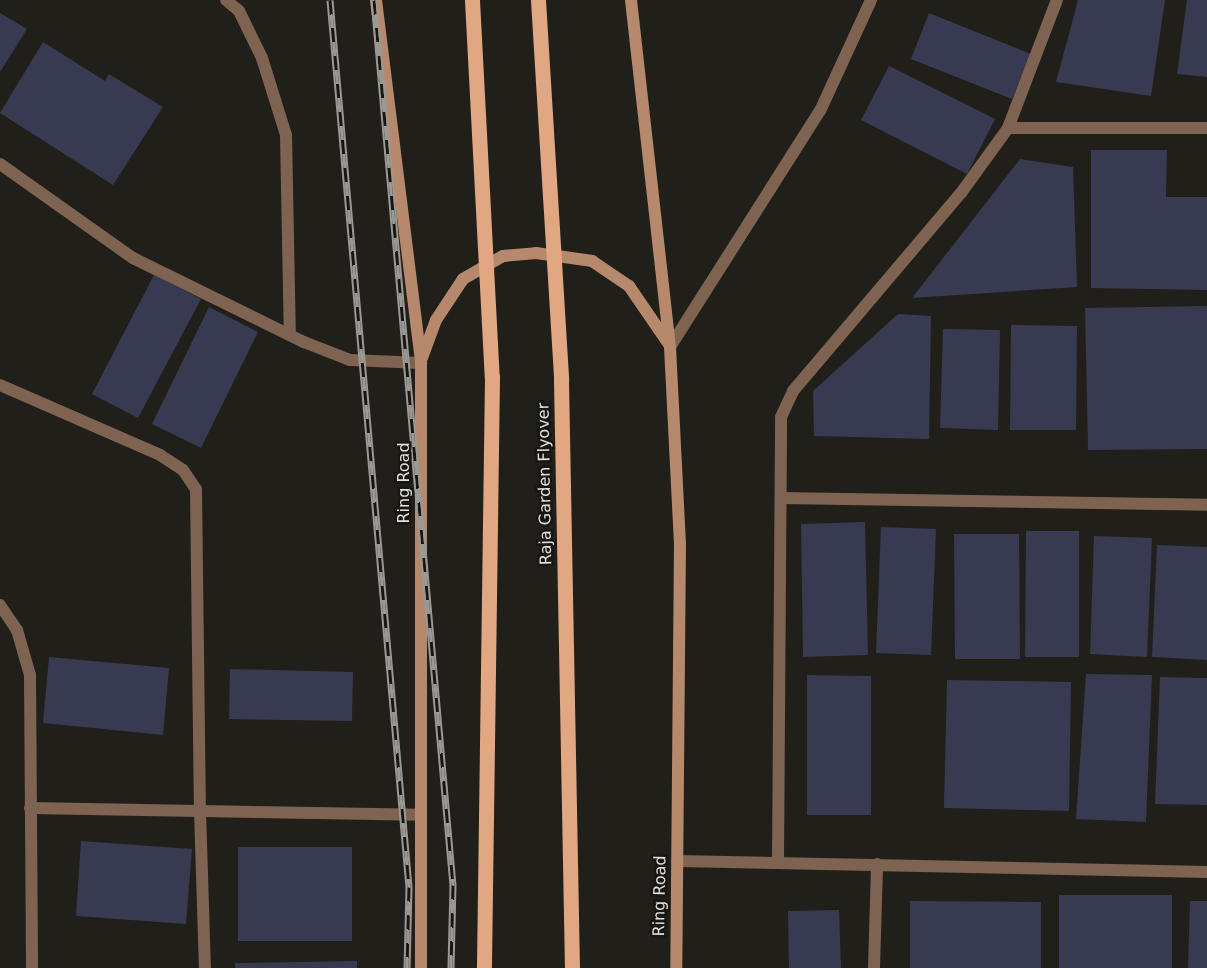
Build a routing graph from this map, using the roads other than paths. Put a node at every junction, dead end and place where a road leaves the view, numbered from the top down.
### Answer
1 (226, 0) edge
2 (472, 0) edge
3 (538, 0) edge
4 (631, 0) edge
5 (641, 0) edge
6 (872, 0) edge
7 (1057, 0) edge
8 (376, 2) edge
9 (631, 26) junction
10 (1008, 128) junction
11 (1207, 128) edge
12 (0, 164) edge
13 (290, 335) junction
14 (670, 347) junction
15 (421, 363) junction
16 (0, 385) edge
17 (781, 498) junction
18 (1207, 505) edge
19 (0, 605) edge
20 (30, 808) junction
21 (200, 811) junction
22 (421, 815) junction
23 (677, 861) junction
24 (778, 862) junction
25 (878, 864) junction
26 (1207, 872) edge
27 (32, 968) edge
28 (205, 968) edge
29 (421, 968) edge
30 (484, 968) edge
31 (572, 968) edge
32 (676, 968) edge
33 (874, 968) edge

1 - 13 street
2 - 30 main road, bridge
3 - 31 main road, Raja Garden Flyover, bridge
4 - 9 main road, Ring Road
5 - 9 main road
6 - 14 street
7 - 10 street
8 - 15 main road, Ring Road
9 - 14 main road, Ring Road
10 - 11 street
10 - 17 street
12 - 13 street
13 - 15 street
14 - 15 main road
14 - 23 main road, Ring Road
15 - 22 main road, Ring Road
16 - 21 street
17 - 18 street
17 - 24 street
19 - 20 street
20 - 21 street
20 - 27 street
21 - 22 street
21 - 28 street
22 - 29 main road, Ring Road
23 - 24 street
23 - 32 main road, Ring Road
24 - 25 street
25 - 26 street
25 - 33 street

